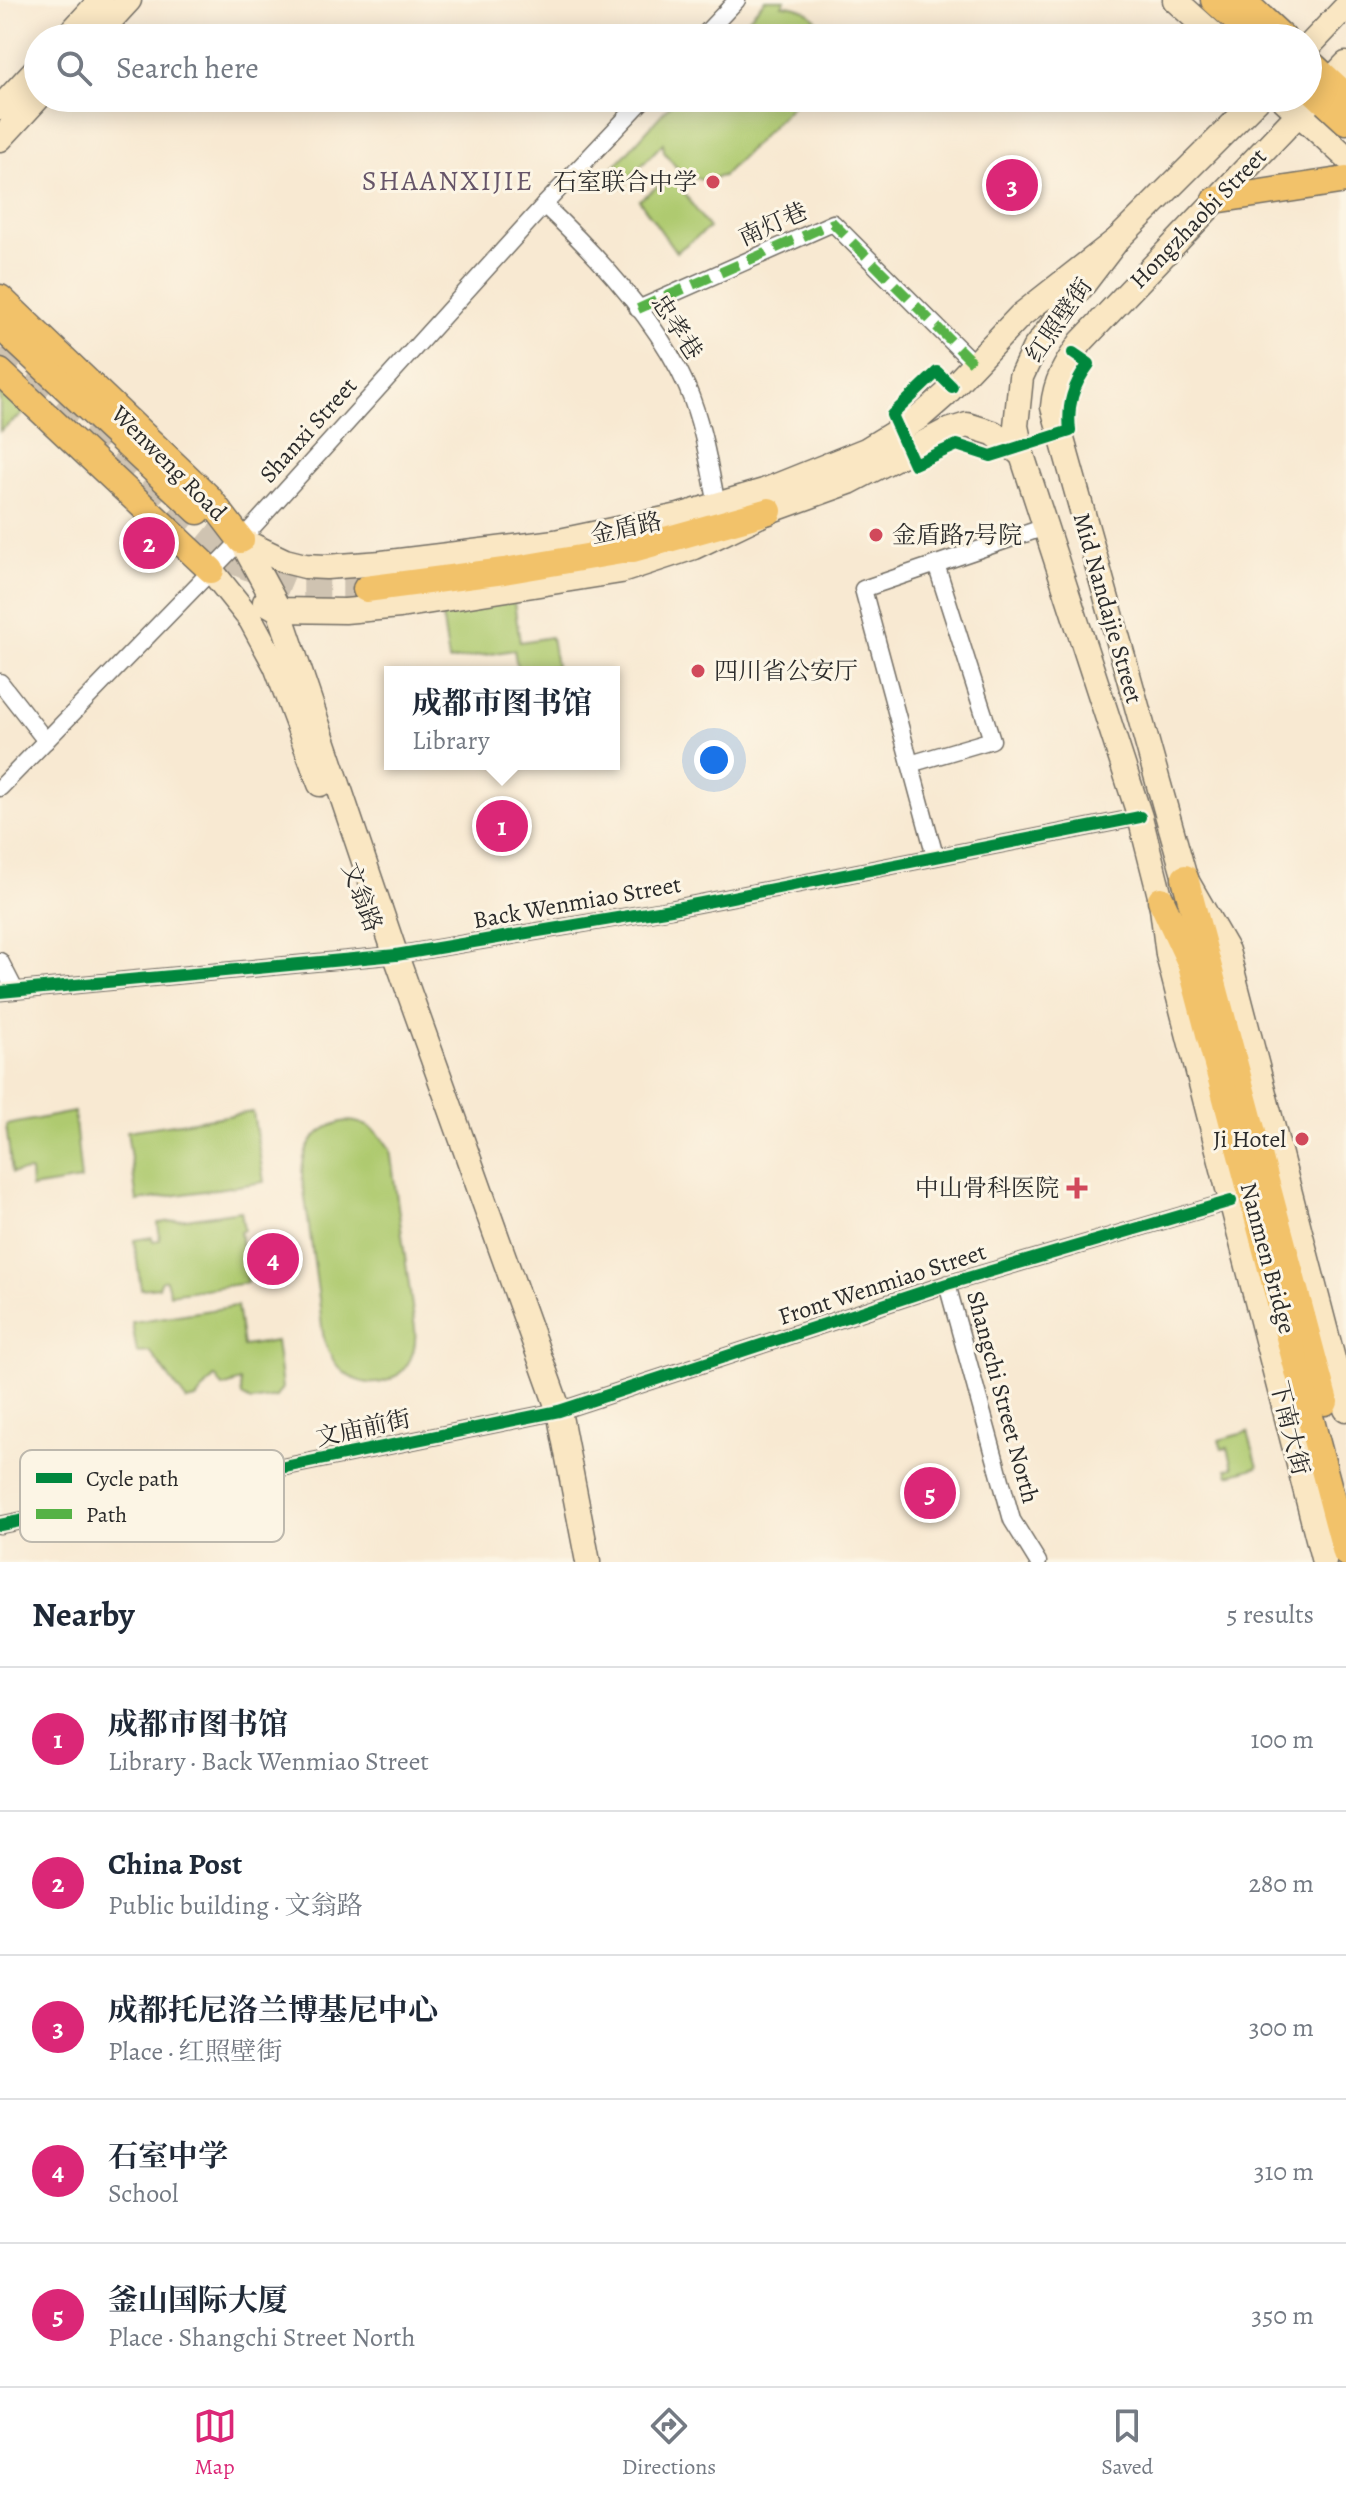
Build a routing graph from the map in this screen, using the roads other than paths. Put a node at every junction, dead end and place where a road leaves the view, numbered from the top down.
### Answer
1 (101, 0) edge
2 (129, 0) edge
3 (737, 0) edge
4 (1175, 0) edge
5 (1214, 0) edge
6 (1242, 0) edge
7 (1346, 7) edge
8 (79, 24) edge
9 (107, 24) edge
10 (714, 24) edge
11 (1202, 24) edge
12 (1241, 24) edge
13 (1268, 24) edge
14 (1322, 32) edge
15 (24, 82) edge
16 (1322, 94) edge
17 (1322, 100) edge
18 (0, 108) edge
19 (25, 112) edge
20 (632, 112) edge
21 (1245, 112) edge
22 (1297, 112) edge
23 (1346, 121) edge
24 (0, 139) edge
25 (1346, 157) edge
26 (1346, 180) edge
27 (1215, 200) junction
28 (544, 205) junction
29 (1118, 239) junction
30 (0, 298) edge
31 (638, 309) junction
32 (0, 326) edge
33 (1081, 342) joint
34 (974, 364) junction
35 (0, 372) edge
36 (1022, 455) junction
37 (717, 505) junction
38 (769, 511) junction
39 (1045, 527) junction
40 (241, 540) junction
41 (936, 564) junction
42 (211, 570) junction
43 (366, 589) tunnel mouth
44 (279, 610) junction
45 (0, 682) edge
46 (46, 741) junction
47 (910, 764) junction
48 (0, 788) edge
49 (1140, 817) junction
50 (935, 856) junction
51 (1185, 878) junction
52 (1161, 900) junction
53 (390, 955) junction
54 (1199, 959) junction
55 (0, 961) edge
56 (8, 991) edge
57 (1231, 1201) junction
58 (947, 1284) junction
59 (1346, 1409) edge
60 (553, 1412) junction
61 (284, 1467) edge
62 (1346, 1483) edge
63 (20, 1521) edge
64 (0, 1525) edge
65 (1346, 1553) edge
66 (574, 1562) edge
67 (588, 1562) edge
68 (1038, 1562) edge
69 (1324, 1562) edge

1 - 8 main road
2 - 9 main road
3 - 10 street
4 - 11 main road
5 - 12 main road
6 - 13 main road
7 - 14 main road
15 - 18 main road
16 - 23 main road
17 - 25 main road
19 - 24 main road
20 - 28 street, Shanxi Street
21 - 29 main road, 红照壁街
22 - 27 main road, Hongzhaobi Street
26 - 27 main road
27 - 33 main road, Hongzhaobi Street
28 - 31 street, 忠孝巷
28 - 40 street, Shanxi Street
29 - 34 main road, 红照壁街
29 - 36 main road, 红照壁街
30 - 40 main road, Wenweng Road
31 - 34 street, 南灯巷
31 - 37 street, 忠孝巷
32 - 40 main road, Wenweng Road
33 - 51 main road, Mid Nandajie Street
34 - 37 main road, 金盾路
35 - 42 main road, 文翁路
36 - 38 main road, 金盾路
36 - 39 main road, Mid Nandajie Street
37 - 40 main road, 金盾路
38 - 43 main road, 金盾路
38 - 44 main road, 金盾路
39 - 41 street
39 - 49 main road, Mid Nandajie Street
40 - 42 street, Shanxi Street
40 - 44 main road, 文翁路
41 - 47 street
41 - 47 street
42 - 44 main road, 金盾路
42 - 46 street, Shanxi Street
42 - 53 main road, 文翁路
44 - 53 main road, 文翁路
45 - 46 street
46 - 48 street, Shanxi Street
47 - 50 street
49 - 50 street, Back Wenmiao Street
49 - 52 main road, Mid Nandajie Street
50 - 53 street, Back Wenmiao Street
51 - 54 main road, Mid Nandajie Street
51 - 59 main road, Mid Nandajie Street
52 - 54 main road, Mid Nandajie Street
52 - 57 main road, Mid Nandajie Street
53 - 56 street, Back Wenmiao Street
53 - 60 main road, 文翁路
54 - 62 main road, Nanmen Bridge
54 - 65 main road, Nanmen Bridge
55 - 56 street
57 - 58 street, Front Wenmiao Street
57 - 69 main road, 下南大街
58 - 60 street, Front Wenmiao Street
58 - 68 street, Shangchi Street North
60 - 61 street, 文庙前街
60 - 66 main road, 文翁路
60 - 67 main road, 文翁路
63 - 64 street, 文庙前街

